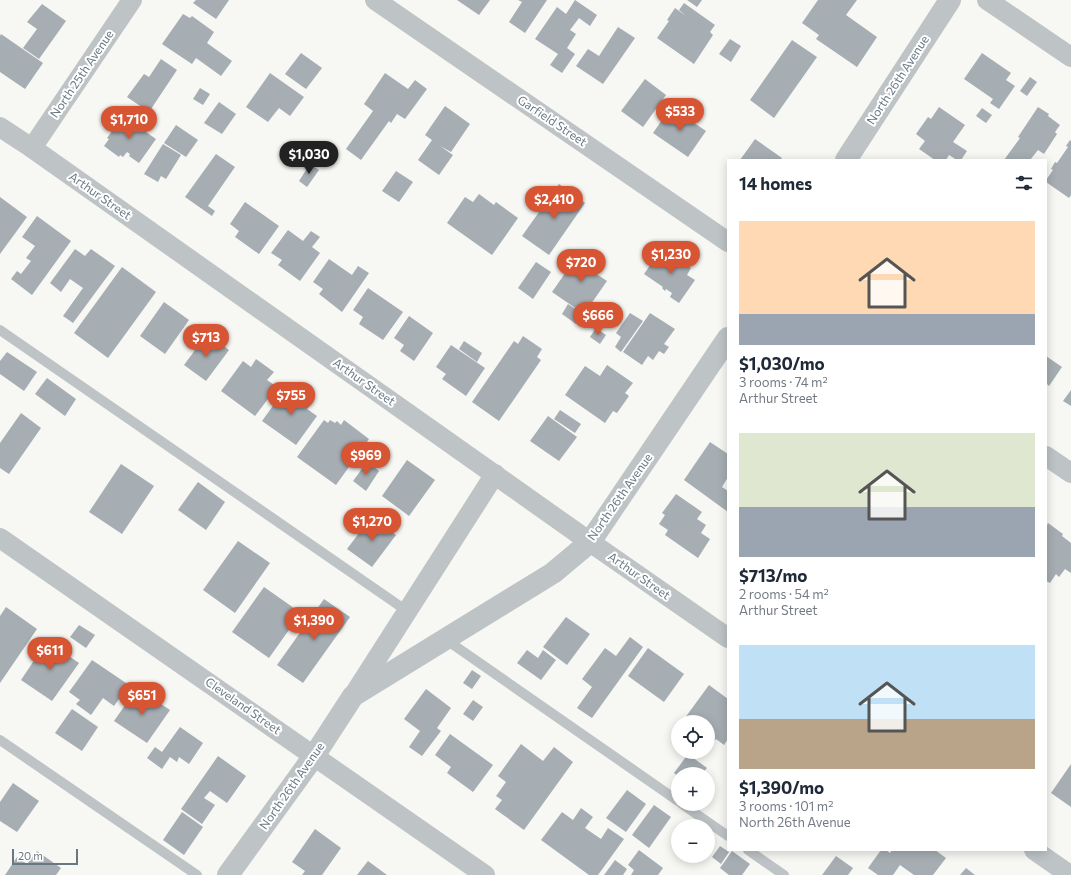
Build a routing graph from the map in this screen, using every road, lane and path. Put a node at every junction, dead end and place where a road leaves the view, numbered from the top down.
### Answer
1 (132, 0) edge
2 (375, 0) edge
3 (950, 0) edge
4 (987, 0) edge
5 (1071, 57) edge
6 (0, 127) edge
7 (32, 148) junction
8 (847, 159) edge
9 (727, 241) edge
10 (0, 330) edge
11 (727, 339) edge
12 (1047, 457) edge
13 (1071, 473) edge
14 (495, 474) junction
15 (0, 538) edge
16 (590, 542) junction
17 (407, 611) junction
18 (727, 637) edge
19 (445, 639) junction
20 (353, 696) junction
21 (0, 740) edge
22 (314, 756) junction
23 (671, 796) edge
24 (692, 811) edge
25 (727, 835) edge
26 (749, 851) edge
27 (1035, 851) edge
28 (197, 875) edge
29 (228, 875) edge
30 (485, 875) edge
31 (784, 875) edge
32 (1070, 875) edge

1 - 7 street, North 25th Avenue
2 - 9 street, Garfield Street
3 - 8 street, North 26th Avenue
4 - 5 street
6 - 7 street, Arthur Street
7 - 14 street, Arthur Street
10 - 17 lane
11 - 16 street, North 26th Avenue
12 - 13 street
14 - 16 street, Arthur Street
14 - 17 street, North 26th Avenue
15 - 22 street, Cleveland Street
16 - 18 street, Arthur Street
16 - 19 street, North 26th Avenue
17 - 20 street, North 26th Avenue
19 - 20 street, North 26th Avenue
19 - 23 lane
20 - 22 street, North 26th Avenue
21 - 28 lane
22 - 29 street, North 26th Avenue
22 - 30 street, Cleveland Street
24 - 25 lane
26 - 31 lane
27 - 32 street

